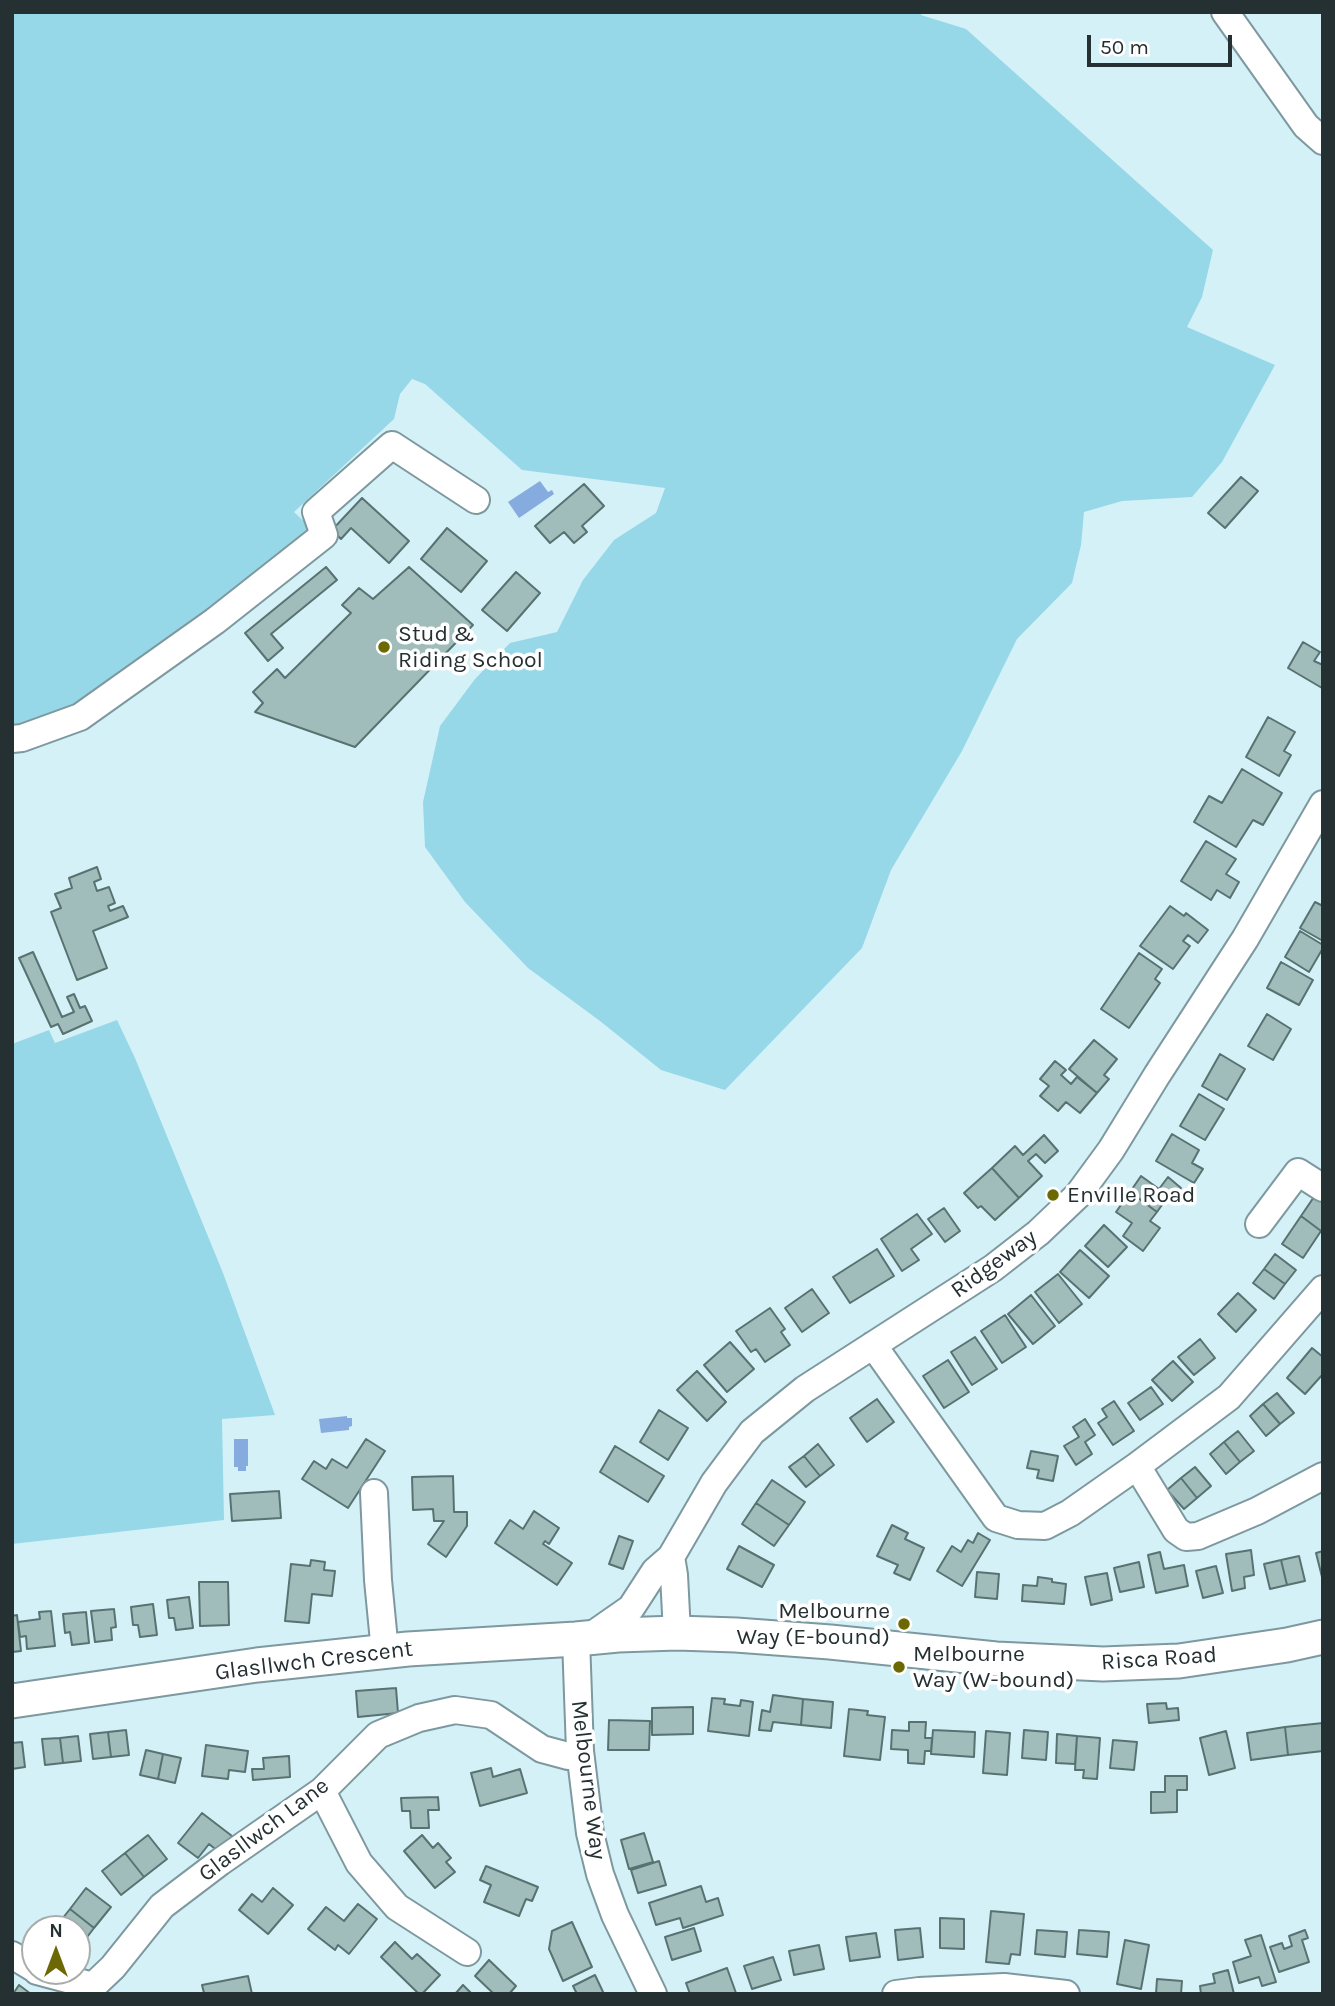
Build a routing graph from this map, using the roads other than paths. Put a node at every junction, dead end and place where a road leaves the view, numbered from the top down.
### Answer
1 (1225, 12) edge
2 (1323, 141) edge
3 (476, 500) dead end
4 (12, 739) edge
5 (1323, 804) edge
6 (1323, 1188) edge
7 (1259, 1224) dead end
8 (1323, 1289) edge
9 (873, 1345) junction
10 (1137, 1466) junction
11 (1323, 1476) edge
12 (374, 1493) dead end
13 (671, 1557) junction
14 (677, 1633) junction
15 (1323, 1637) edge
16 (594, 1638) junction
17 (385, 1652) junction
18 (12, 1701) edge
19 (580, 1752) junction
20 (322, 1791) junction
21 (467, 1952) dead end
22 (91, 1990) edge
23 (653, 1994) edge
24 (897, 1994) edge
25 (1066, 1994) edge

1 - 2 street
3 - 4 street
5 - 9 street, Ridgeway
6 - 7 street
8 - 10 street
9 - 10 street
9 - 13 street, Ridgeway
10 - 11 street
12 - 17 street
13 - 14 street
13 - 16 street, Ridgeway
14 - 15 main road, Risca Road
14 - 16 main road, Risca Road
16 - 17 main road, Glasllwch Crescent
16 - 19 street, Melbourne Way
17 - 18 main road, Glasllwch Crescent
19 - 20 street, Glasllwch Lane
19 - 23 street, Melbourne Way
20 - 21 street
20 - 22 street, Glasllwch Lane
24 - 25 street

